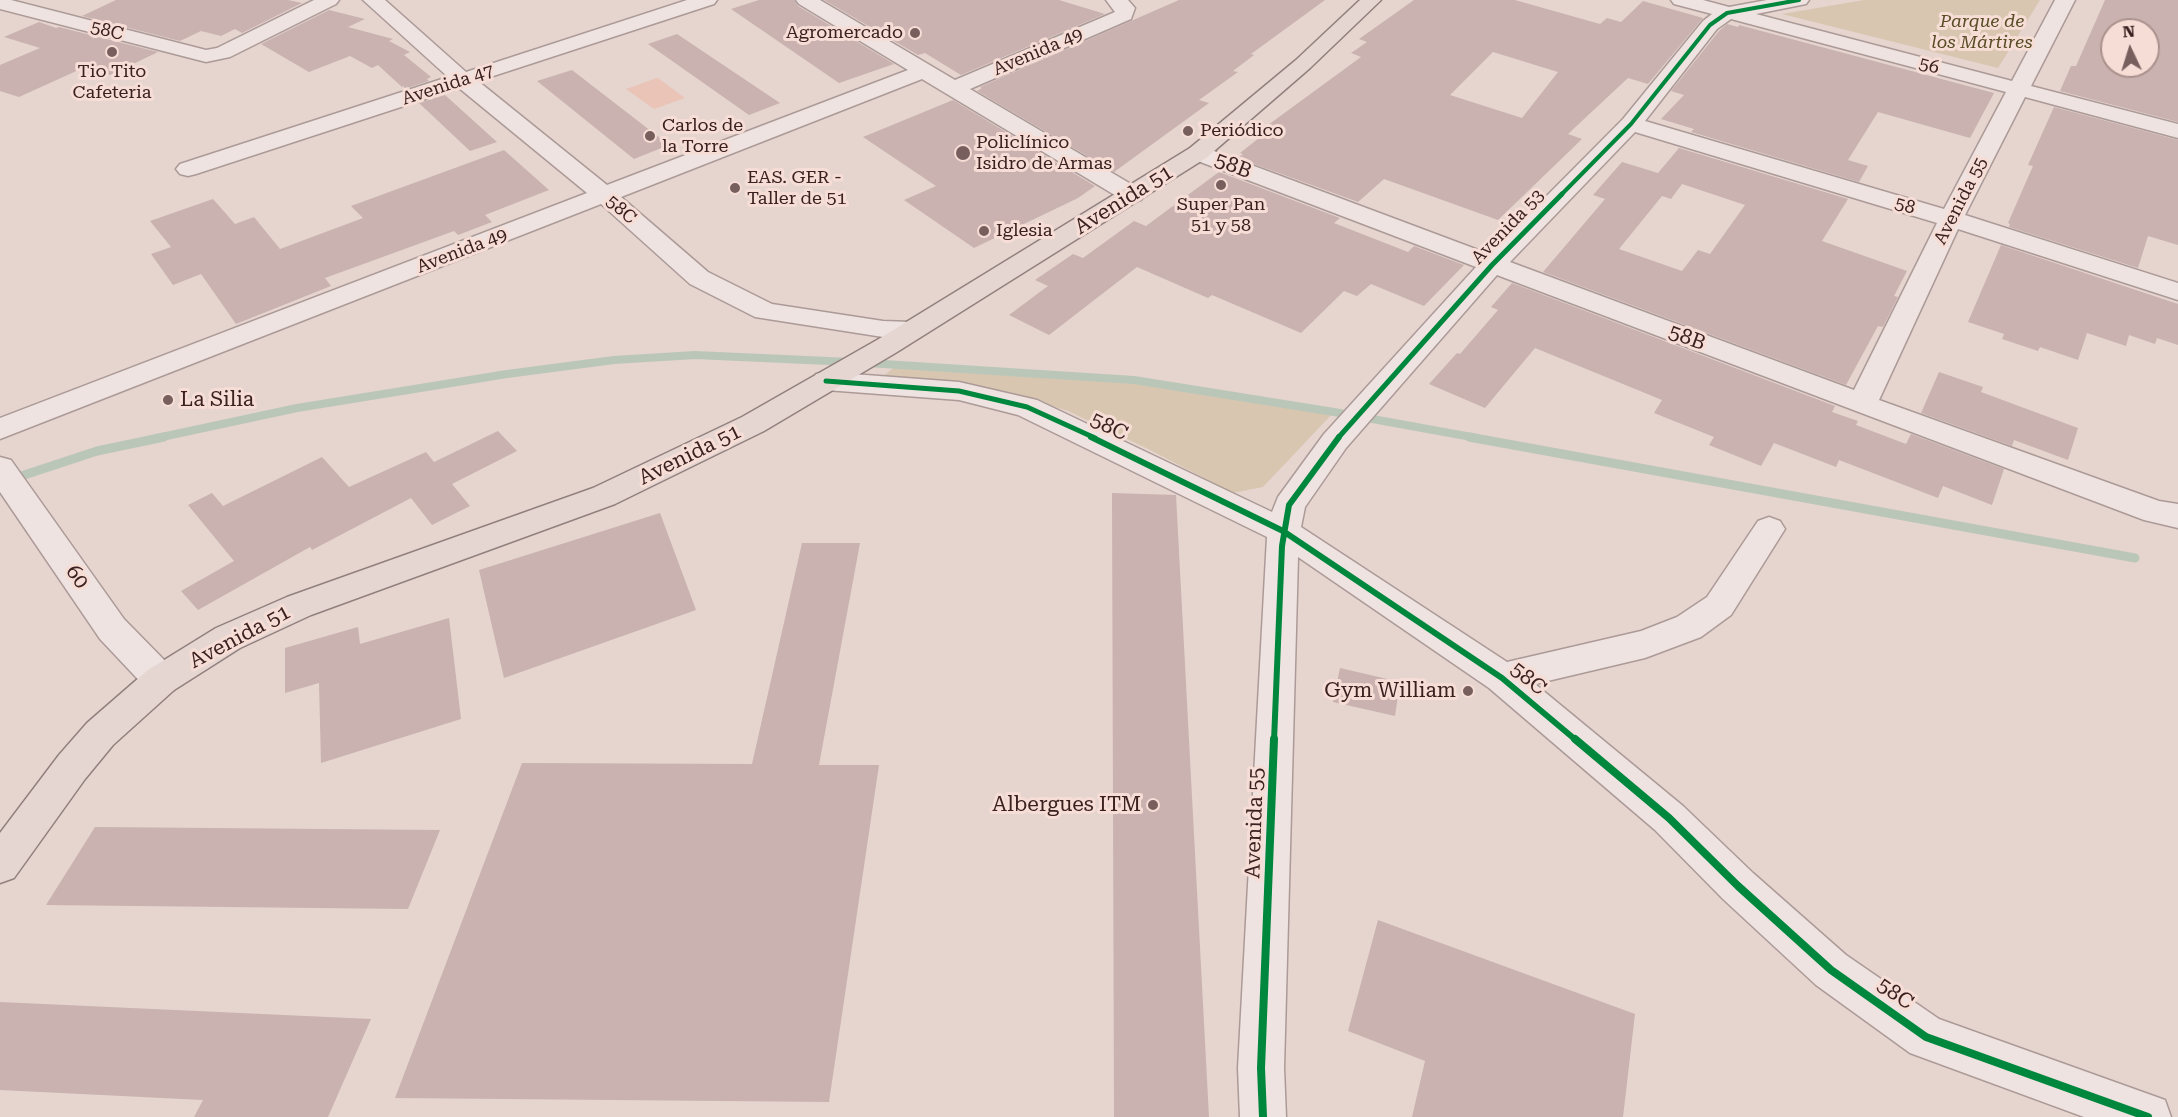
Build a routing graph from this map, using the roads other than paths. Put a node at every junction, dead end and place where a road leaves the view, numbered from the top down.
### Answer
1 (40, 0) edge
2 (329, 0) edge
3 (373, 0) edge
4 (707, 0) edge
5 (806, 0) edge
6 (1371, 0) edge
7 (1681, 0) edge
8 (1799, 0) edge
9 (2065, 0) edge
10 (10, 6) edge
11 (1120, 8) edge
12 (1727, 13) junction
13 (0, 17) edge
14 (923, 71) junction
15 (463, 80) junction
16 (952, 89) junction
17 (2020, 89) junction
18 (1631, 123) junction
19 (2178, 131) edge
20 (1198, 153) junction
21 (188, 169) dead end
22 (605, 195) junction
23 (1132, 195) junction
24 (1951, 219) junction
25 (1492, 265) junction
26 (2178, 292) edge
27 (912, 330) junction
28 (826, 381) junction
29 (1862, 404) junction
30 (0, 429) edge
31 (9, 480) edge
32 (2178, 516) edge
33 (1769, 529) dead end
34 (1284, 531) junction
35 (1502, 678) junction
36 (161, 680) junction
37 (0, 865) edge
38 (1263, 1117) edge
39 (2148, 1117) edge

1 - 10 street
2 - 10 street, 58C
3 - 15 street, 58C
4 - 15 street, Avenida 47
5 - 14 street
6 - 20 main road, Avenida 51
7 - 12 street, 56
8 - 12 street, Avenida 53
9 - 17 street, Avenida 55
10 - 13 street
11 - 16 street, Avenida 49
12 - 17 street, 56
12 - 18 street, Avenida 53
14 - 16 street
14 - 22 street, Avenida 49
15 - 21 street, Avenida 47
15 - 22 street, 58C
16 - 23 street
17 - 19 street, 56
17 - 24 street, Avenida 55
18 - 24 street, 58
18 - 25 street, Avenida 53
20 - 23 main road, Avenida 51
20 - 25 street, 58B
22 - 27 street, 58C
22 - 30 street, Avenida 49
23 - 27 main road, Avenida 51
24 - 26 street, 58
24 - 29 street, Avenida 55
25 - 29 street, 58B
25 - 34 street, Avenida 53
27 - 28 main road, Avenida 51
28 - 34 street, 58C
28 - 36 main road, Avenida 51
29 - 32 street, 58B
31 - 36 street, 60
33 - 35 street
34 - 35 street, 58C
34 - 38 street, Avenida 55
35 - 39 street, 58C
36 - 37 main road, Avenida 51

